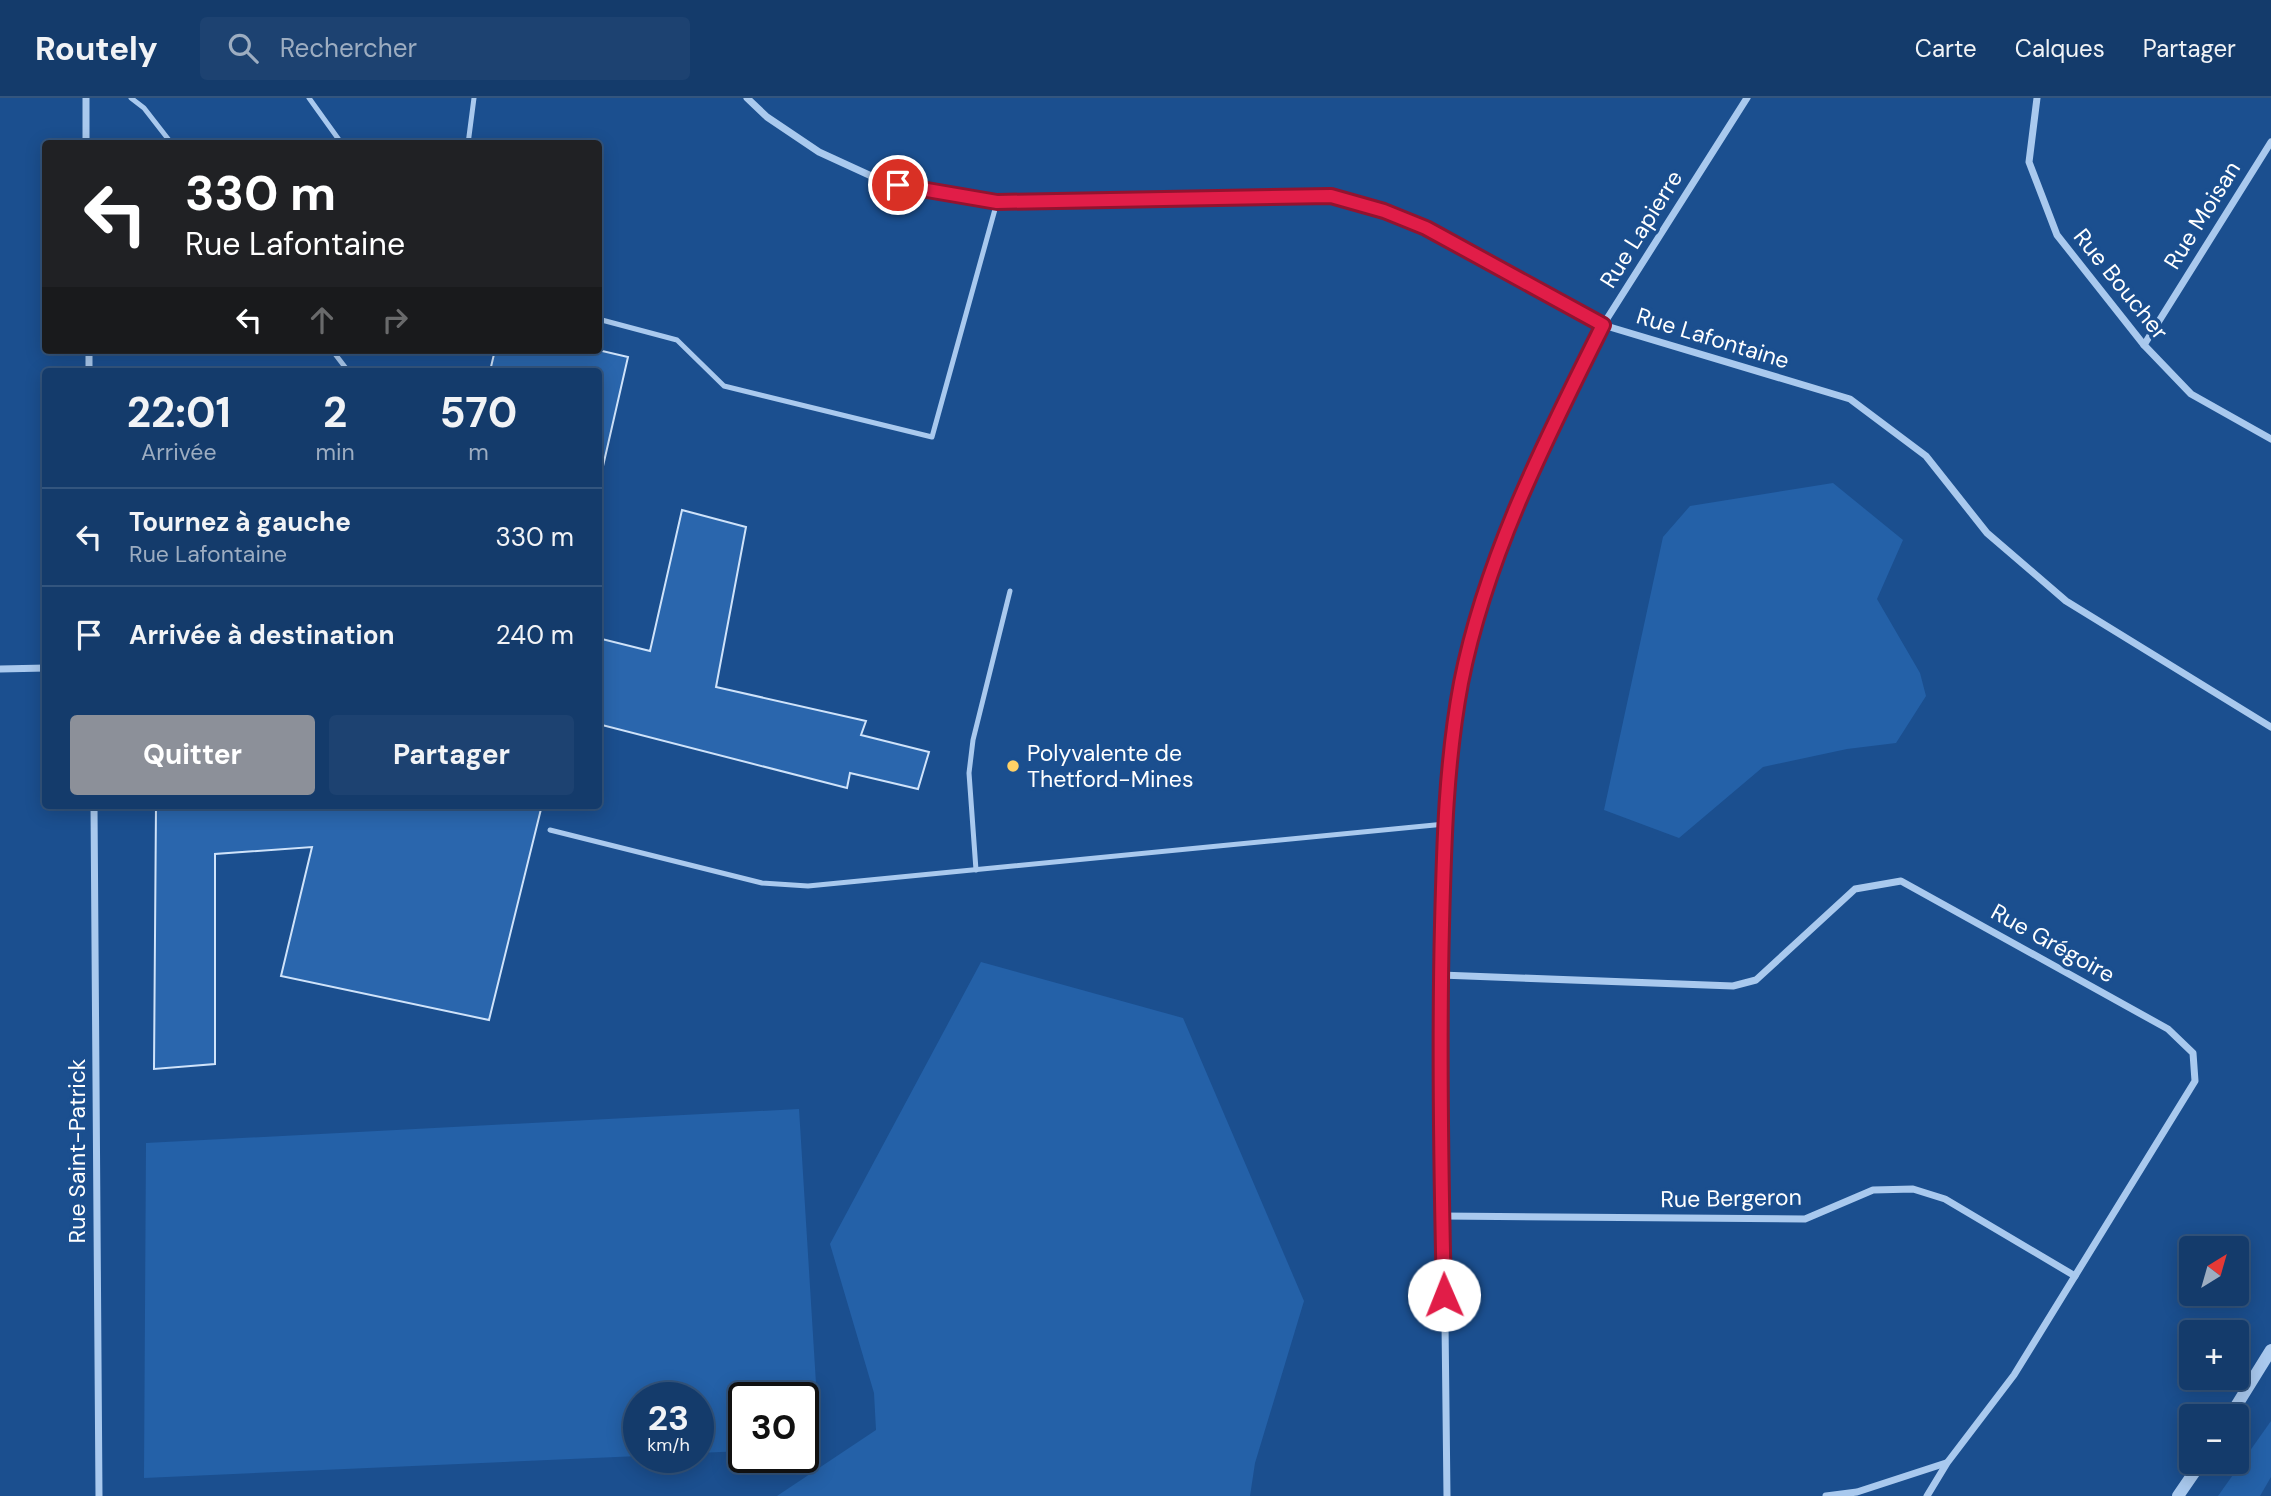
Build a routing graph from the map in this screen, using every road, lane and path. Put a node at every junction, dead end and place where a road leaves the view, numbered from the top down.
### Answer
1 (86, 98) edge
2 (131, 98) edge
3 (309, 98) edge
4 (474, 98) edge
5 (747, 98) edge
6 (1747, 98) edge
7 (2037, 98) edge
8 (86, 140) edge
9 (169, 140) edge
10 (339, 140) edge
11 (469, 140) edge
12 (2271, 142) edge
13 (997, 202) junction
14 (602, 320) edge
15 (1603, 325) junction
16 (2144, 345) junction
17 (335, 354) edge
18 (346, 368) edge
19 (2271, 439) edge
20 (1010, 591) dead end
21 (42, 668) edge
22 (0, 669) edge
23 (2271, 727) edge
24 (93, 809) edge
25 (1445, 824) junction
26 (550, 830) dead end
27 (976, 870) junction
28 (1441, 975) junction
29 (1442, 1216) junction
30 (2075, 1276) junction
31 (2271, 1350) edge
32 (2237, 1404) edge
33 (1947, 1463) junction
34 (2193, 1474) edge
35 (99, 1496) edge
36 (1447, 1496) edge
37 (1826, 1496) edge
38 (1927, 1496) edge
39 (2178, 1496) edge

1 - 8 street
2 - 9 lane
3 - 10 lane
4 - 11 lane
5 - 13 street, Rue Lafontaine
6 - 15 street, Rue Lapierre
7 - 16 street, Rue Boucher
12 - 16 street, Rue Moisan
13 - 14 lane
13 - 15 street, Rue Lafontaine
15 - 23 street, Rue Lafontaine
15 - 25 street, Rue Lapierre
16 - 19 street, Rue Boucher
17 - 18 lane
20 - 27 lane
21 - 22 street
24 - 35 street, Rue Saint-Patrick
25 - 27 lane
25 - 28 street, Rue Lapierre
26 - 27 lane
28 - 29 street, Rue Lapierre
28 - 30 street, Rue Grégoire
29 - 30 street, Rue Bergeron
29 - 36 street, Rue Lapierre
30 - 33 street, Rue Grégoire
31 - 32 street
33 - 37 street
33 - 38 street, Rue Grégoire
34 - 39 street

